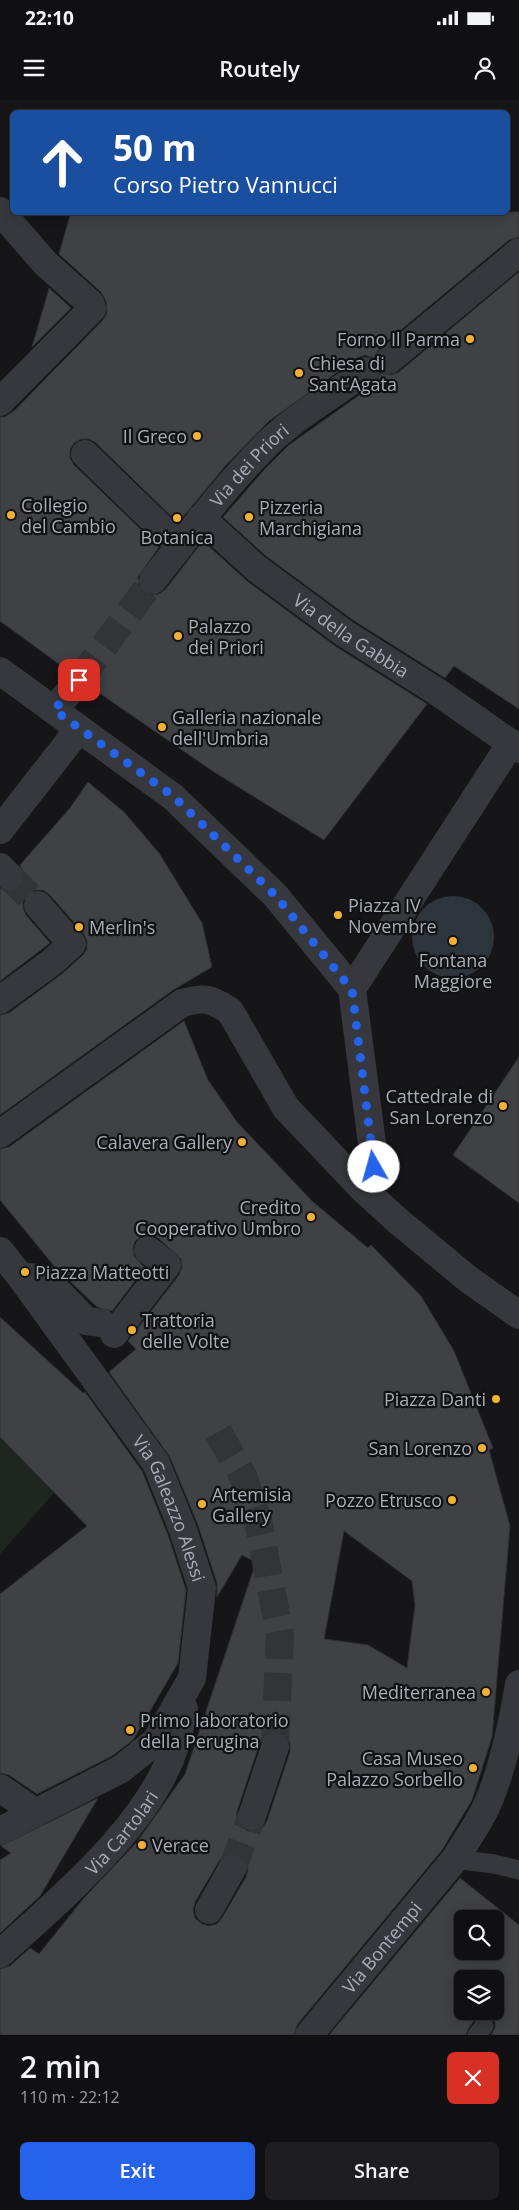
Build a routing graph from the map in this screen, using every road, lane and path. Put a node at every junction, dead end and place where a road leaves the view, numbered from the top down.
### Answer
1 (0, 211) edge
2 (519, 252) edge
3 (0, 402) edge
4 (85, 454) dead end
5 (201, 518) junction
6 (180, 546) junction
7 (154, 580) tunnel mouth
8 (0, 671) edge
9 (79, 680) tunnel mouth
10 (54, 710) junction
11 (80, 729) junction
12 (515, 746) edge
13 (0, 830) edge
14 (38, 905) tunnel mouth
15 (352, 990) junction
16 (0, 1000) edge
17 (0, 1134) edge
18 (364, 1190) junction
19 (148, 1250) dead end
20 (0, 1251) edge
21 (20, 1276) junction
22 (519, 1316) edge
23 (192, 1678) junction
24 (519, 1684) edge
25 (275, 1747) tunnel mouth
26 (0, 1788) edge
27 (35, 1812) junction
28 (252, 1816) tunnel mouth
29 (0, 1831) edge
30 (455, 1859) junction
31 (232, 1869) tunnel mouth
32 (519, 1870) edge
33 (209, 1910) dead end
34 (0, 1954) edge
35 (309, 2035) edge

1 - 3 street
2 - 5 street, Via dei Priori
4 - 6 street
5 - 6 street, Via dei Priori
5 - 12 street, Via della Gabbia
6 - 7 street, Via dei Priori
8 - 10 street
9 - 10 street
10 - 11 street
11 - 13 street
11 - 15 street
12 - 15 street
14 - 16 street
15 - 18 street
17 - 18 street
18 - 22 street
19 - 21 street
20 - 21 street, Via Galeazzo Alessi
21 - 23 street, Via Galeazzo Alessi
23 - 27 street, Via Galeazzo Alessi
23 - 34 street, Via Cartolari
24 - 30 street, Via Bontempi
25 - 28 street
26 - 27 street
27 - 29 street, Via Galeazzo Alessi
30 - 32 lane
30 - 35 street, Via Bontempi
31 - 33 street

